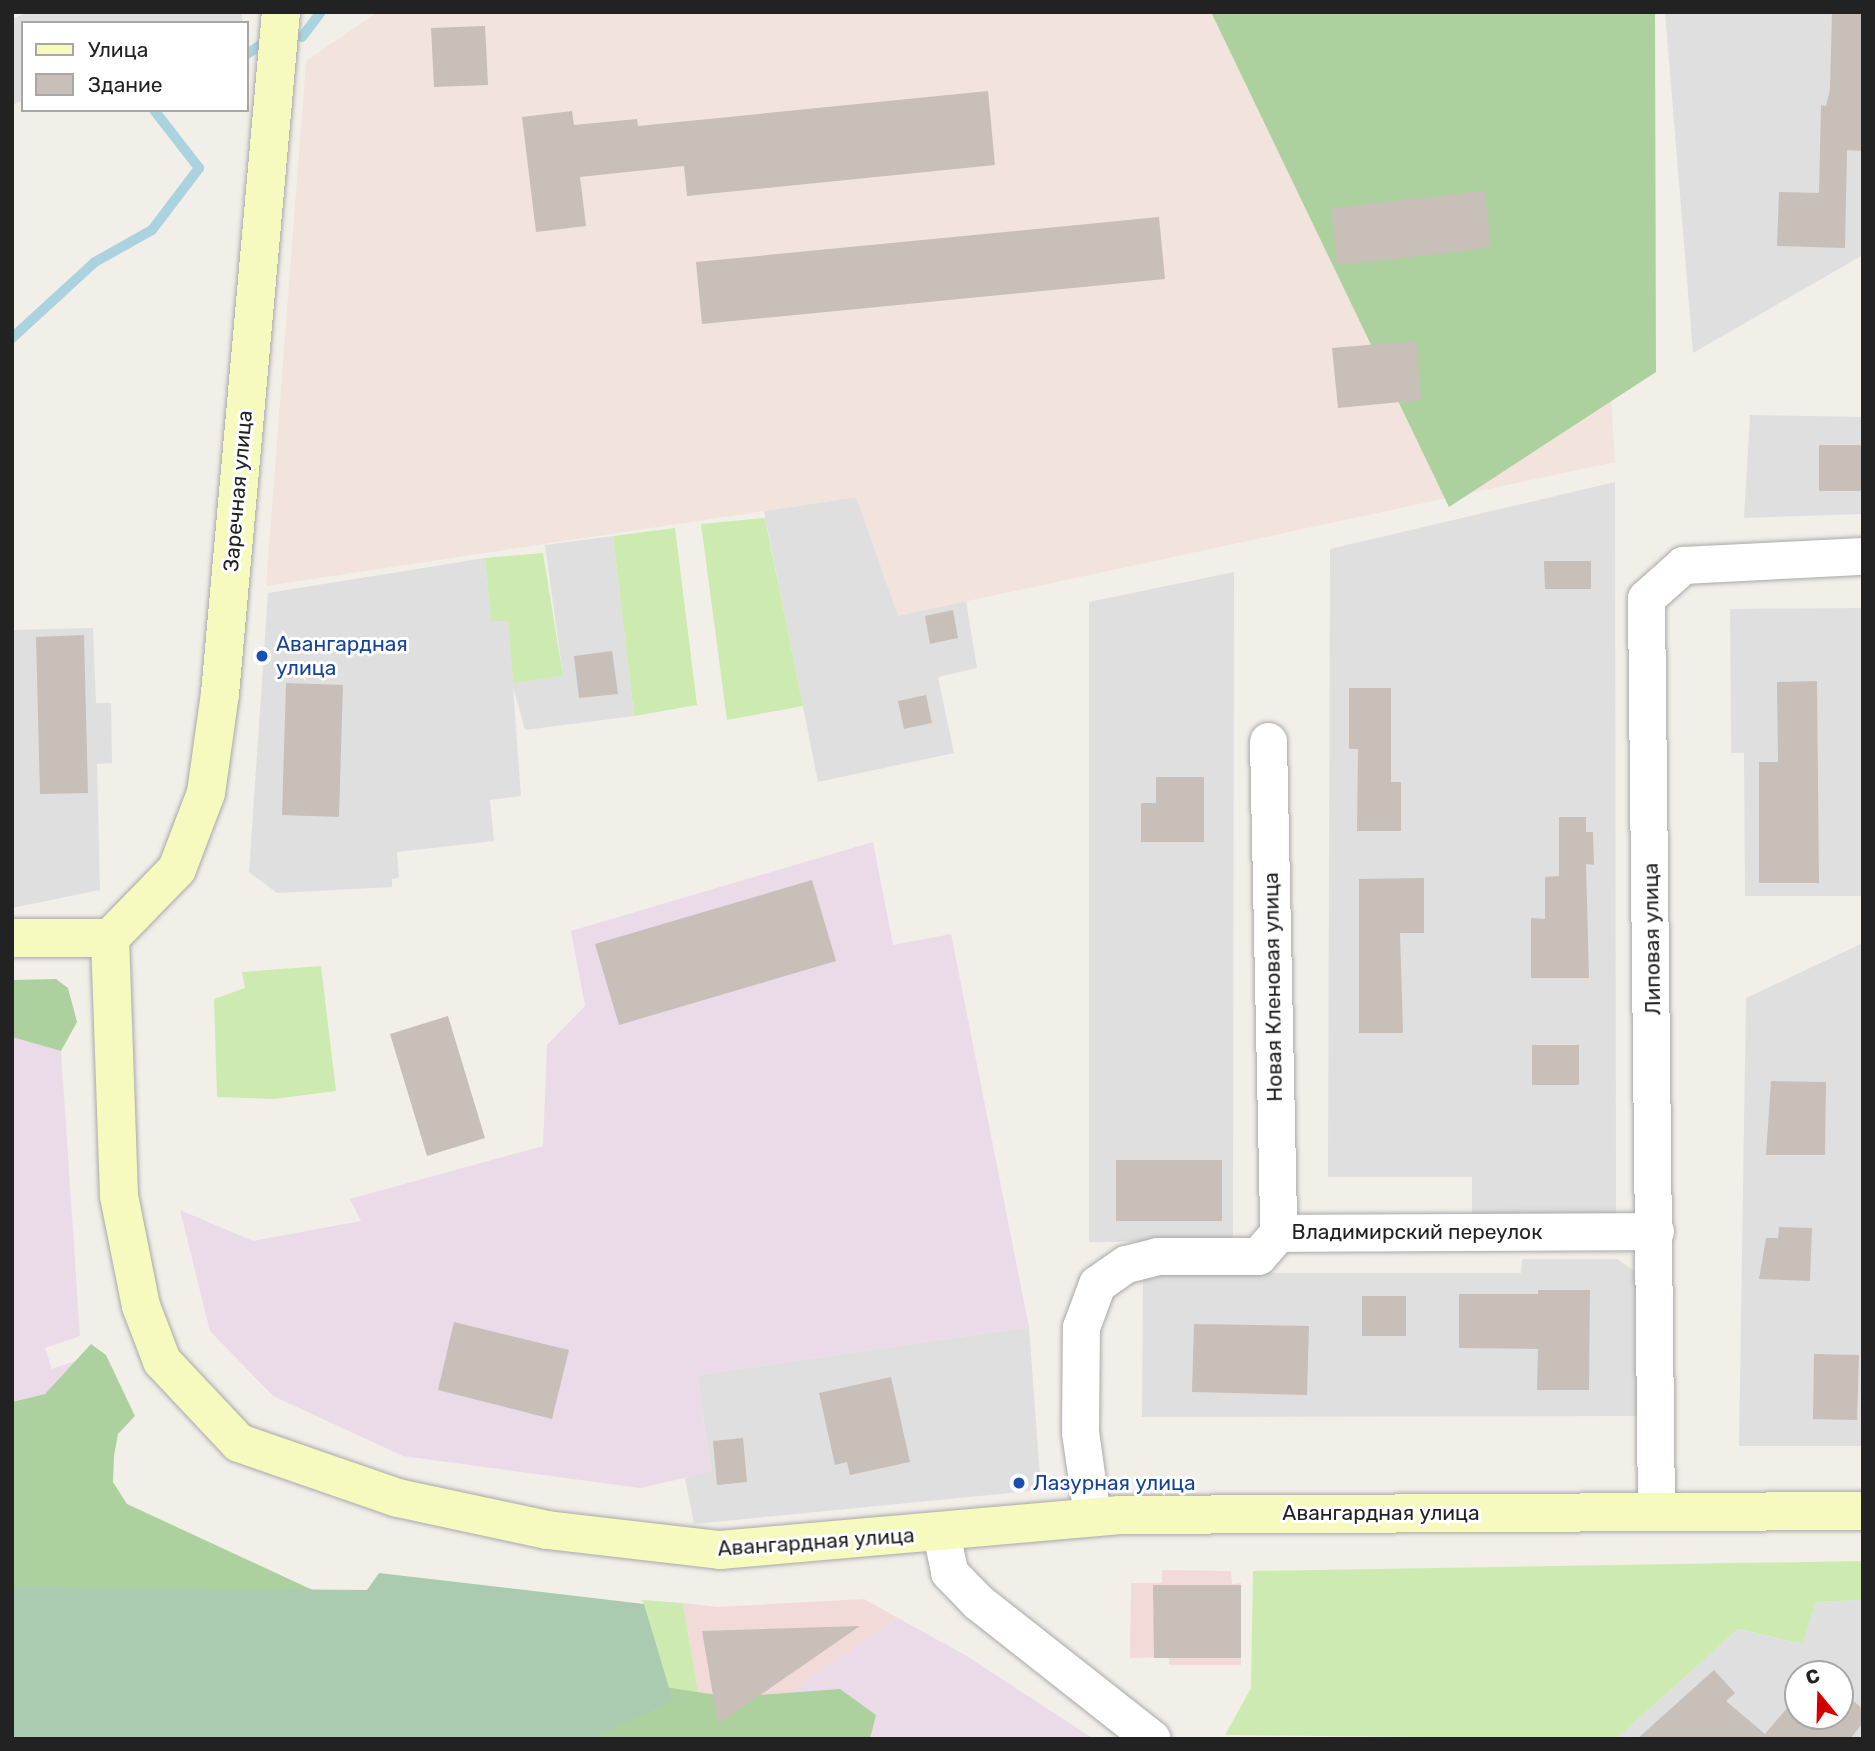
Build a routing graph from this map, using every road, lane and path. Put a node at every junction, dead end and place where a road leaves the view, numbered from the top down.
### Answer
1 (281, 12) edge
2 (1863, 556) edge
3 (1268, 741) dead end
4 (110, 938) junction
5 (12, 939) edge
6 (1655, 1231) junction
7 (1278, 1233) junction
8 (1656, 1511) junction
9 (1863, 1511) edge
10 (1092, 1516) junction
11 (941, 1533) junction
12 (1152, 1739) edge

1 - 4 main road, Заречная улица
2 - 6 street, Липовая улица
3 - 7 street, Новая Кленовая улица
4 - 5 main road
4 - 11 main road, Авангардная улица
6 - 7 street, Владимирский переулок
6 - 8 street, Липовая улица
7 - 10 street, Владимирский переулок
8 - 9 main road, Авангардная улица
8 - 10 main road, Авангардная улица
10 - 11 main road, Авангардная улица
11 - 12 street

